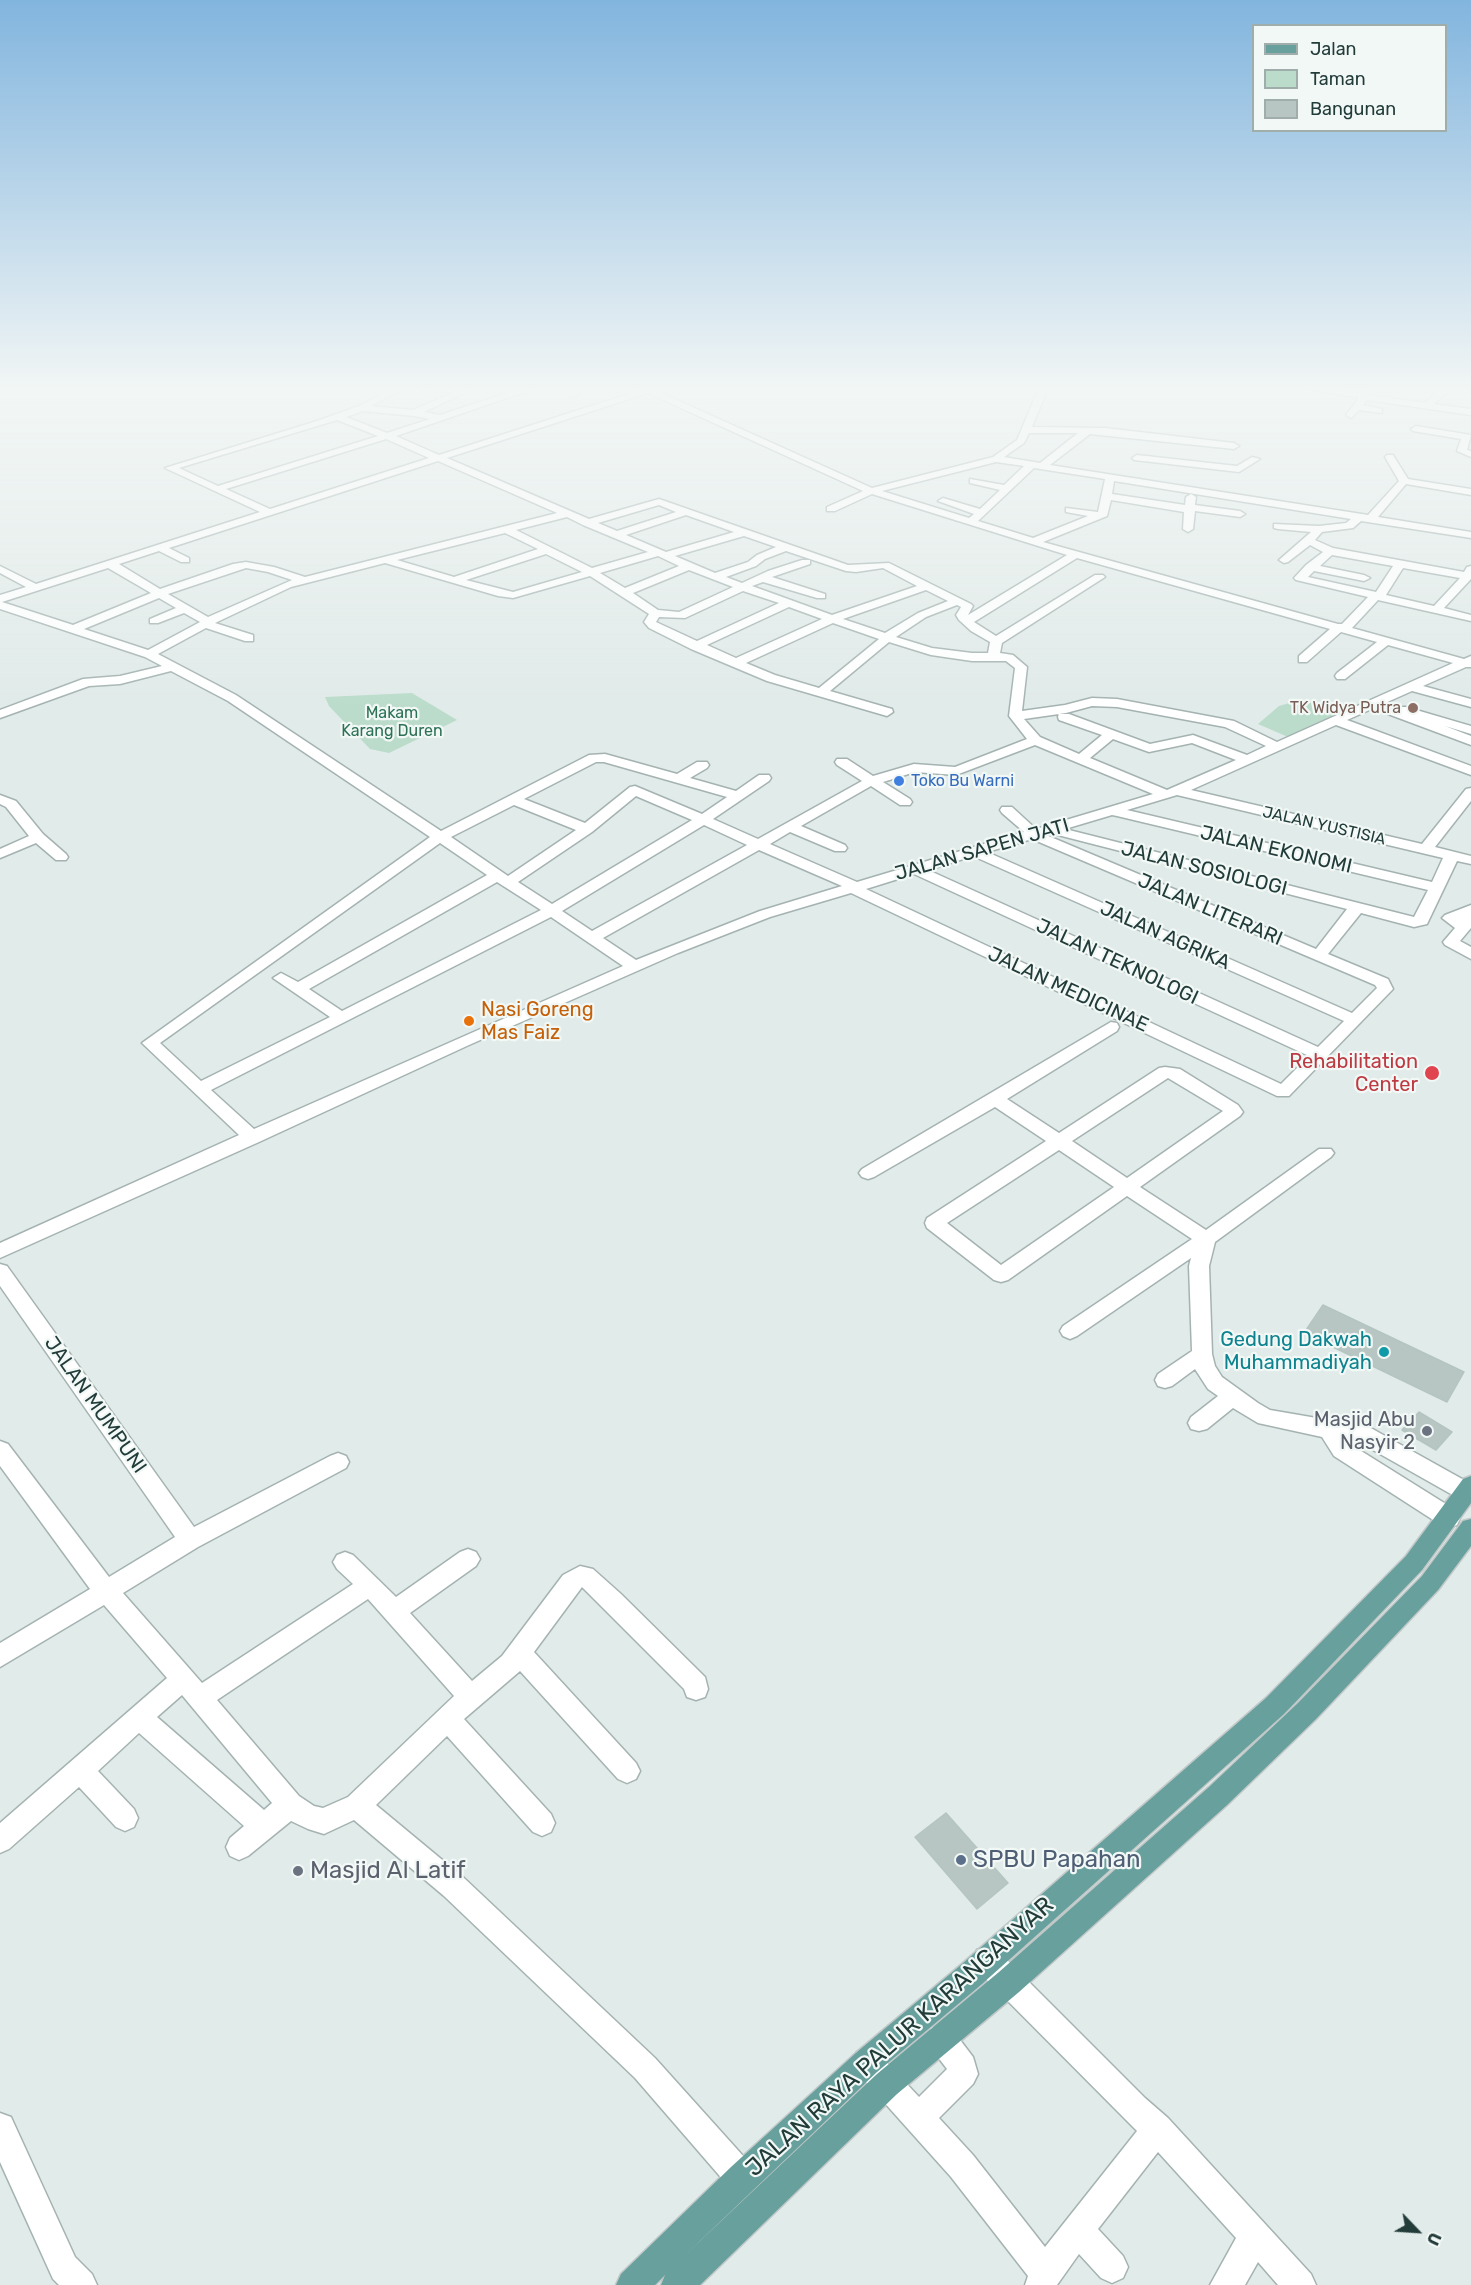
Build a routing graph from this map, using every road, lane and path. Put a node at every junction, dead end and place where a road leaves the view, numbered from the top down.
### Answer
1 (230, 495) edge
2 (327, 495) edge
3 (520, 495) edge
4 (863, 495) edge
5 (882, 495) edge
6 (1001, 495) edge
7 (1191, 495) edge
8 (1222, 495) edge
9 (1390, 495) edge
10 (1107, 496) joint
11 (943, 501) dead end
12 (1189, 508) junction
13 (831, 509) dead end
14 (1070, 510) dead end
15 (685, 512) junction
16 (271, 513) junction
17 (982, 513) junction
18 (566, 514) junction
19 (1240, 514) dead end
20 (1101, 515) junction
21 (1365, 518) junction
22 (587, 523) junction
23 (969, 523) junction
24 (1278, 526) dead end
25 (1188, 529) dead end
26 (1319, 529) junction
27 (508, 530) junction
28 (742, 533) junction
29 (616, 534) junction
30 (1471, 535) edge
31 (1033, 542) junction
32 (1309, 542) junction
33 (160, 548) junction
34 (783, 548) junction
35 (547, 550) junction
36 (1330, 551) junction
37 (661, 554) junction
38 (1076, 554) junction
39 (185, 560) dead end
40 (386, 560) junction
41 (1284, 560) dead end
42 (806, 562) dead end
43 (110, 564) junction
44 (1400, 564) junction
45 (688, 566) junction
46 (1310, 567) junction
47 (0, 569) edge
48 (591, 572) junction
49 (1468, 576) edge
50 (1099, 577) dead end
51 (715, 578) junction
52 (763, 578) junction
53 (1364, 578) dead end
54 (303, 580) junction
55 (454, 580) junction
56 (927, 586) junction
57 (36, 588) junction
58 (741, 588) junction
59 (835, 589) dead end
60 (870, 591) dead end
61 (161, 592) junction
62 (624, 593) junction
63 (821, 596) junction
64 (1378, 596) junction
65 (885, 598) junction
66 (0, 599) edge
67 (174, 601) junction
68 (957, 601) junction
69 (0, 605) edge
70 (789, 605) junction
71 (186, 608) junction
72 (1437, 609) junction
73 (143, 613) dead end
74 (655, 613) junction
75 (1471, 618) edge
76 (831, 619) junction
77 (154, 621) dead end
78 (967, 621) junction
79 (206, 623) junction
80 (1341, 628) junction
81 (74, 629) junction
82 (249, 638) dead end
83 (887, 638) junction
84 (996, 641) junction
85 (1386, 641) junction
86 (695, 646) junction
87 (149, 654) junction
88 (994, 656) junction
89 (1303, 659) dead end
90 (738, 662) junction
91 (1468, 666) edge
92 (171, 667) junction
93 (1341, 676) dead end
94 (1413, 687) junction
95 (822, 692) junction
96 (1471, 703) edge
97 (887, 712) dead end
98 (0, 714) edge
99 (1016, 716) junction
100 (1064, 717) dead end
101 (1337, 721) junction
102 (1471, 730) edge
103 (1080, 734) dead end
104 (1107, 739) junction
105 (1035, 740) junction
106 (1471, 741) edge
107 (1278, 747) junction
108 (1081, 759) junction
109 (1249, 760) junction
110 (842, 762) dead end
111 (702, 765) dead end
112 (1471, 771) edge
113 (657, 773) junction
114 (764, 778) dead end
115 (679, 779) junction
116 (871, 781) junction
117 (635, 790) junction
118 (1471, 792) edge
119 (1173, 793) junction
120 (738, 796) junction
121 (0, 799) edge
122 (514, 800) junction
123 (905, 802) dead end
124 (1007, 810) dead end
125 (1115, 812) junction
126 (704, 820) junction
127 (790, 827) junction
128 (587, 829) junction
129 (1052, 830) junction
130 (1035, 835) junction
131 (38, 837) junction
132 (441, 837) junction
133 (759, 844) junction
134 (840, 848) dead end
135 (1426, 849) junction
136 (975, 852) junction
137 (0, 854) edge
138 (1452, 855) junction
139 (61, 857) dead end
140 (1471, 860) edge
141 (914, 869) junction
142 (504, 878) junction
143 (854, 887) junction
144 (1437, 888) junction
145 (1357, 907) junction
146 (1471, 910) edge
147 (551, 911) junction
148 (1461, 923) edge
149 (592, 938) junction
150 (1471, 954) edge
151 (1319, 956) junction
152 (634, 966) junction
153 (281, 978) dead end
154 (300, 988) junction
155 (340, 1017) junction
156 (1355, 1020) junction
157 (1111, 1028) dead end
158 (1320, 1054) junction
159 (199, 1089) junction
160 (994, 1100) junction
161 (253, 1138) junction
162 (1059, 1142) junction
163 (1325, 1153) dead end
164 (868, 1173) dead end
165 (1127, 1186) junction
166 (1206, 1239) junction
167 (0, 1251) edge
168 (0, 1271) edge
169 (1071, 1331) dead end
170 (1202, 1354) junction
171 (1165, 1380) dead end
172 (1232, 1397) junction
173 (1199, 1423) dead end
174 (1329, 1430) junction
175 (0, 1450) edge
176 (338, 1462) dead end
177 (1468, 1488) edge
178 (1460, 1523) edge
179 (190, 1540) junction
180 (468, 1559) dead end
181 (345, 1562) dead end
182 (370, 1585) junction
183 (105, 1590) junction
184 (395, 1611) junction
185 (520, 1653) junction
186 (0, 1656) edge
187 (182, 1680) junction
188 (696, 1689) dead end
189 (470, 1697) junction
190 (200, 1698) junction
191 (140, 1718) junction
192 (448, 1720) junction
193 (80, 1770) junction
194 (627, 1771) dead end
195 (290, 1805) junction
196 (357, 1806) junction
197 (125, 1818) dead end
198 (542, 1823) dead end
199 (264, 1827) junction
200 (0, 1840) edge
201 (239, 1847) dead end
202 (987, 1960) junction
203 (1009, 1982) junction
204 (941, 2038) junction
205 (877, 2073) junction
206 (918, 2118) junction
207 (0, 2128) edge
208 (1157, 2129) junction
209 (742, 2178) junction
210 (1078, 2231) junction
211 (1254, 2235) junction
212 (1112, 2267) dead end
213 (1043, 2279) edge
214 (81, 2285) edge
215 (632, 2285) edge
216 (677, 2285) edge
217 (1226, 2285) edge
218 (1300, 2285) edge

1 - 16 street
2 - 16 street
3 - 18 street
4 - 13 street
5 - 23 street
6 - 17 street
7 - 12 street
8 - 21 street
9 - 21 street
10 - 12 street
10 - 20 street
11 - 17 street
12 - 19 street
12 - 25 street
14 - 20 street
15 - 22 street
15 - 28 street
15 - 29 street
16 - 33 street
17 - 23 street
18 - 22 street
18 - 27 street
20 - 31 street
21 - 26 street
21 - 30 street
22 - 29 street
23 - 31 street
24 - 26 street
26 - 32 street
27 - 35 street
27 - 40 street
28 - 34 street
28 - 37 street
29 - 37 street
31 - 38 street
32 - 36 street
32 - 41 street
33 - 39 street
33 - 43 street
34 - 51 street
34 - 56 street
35 - 48 street
35 - 55 street
36 - 44 street
36 - 46 street
37 - 45 street
37 - 48 street
38 - 78 street
38 - 80 street
40 - 54 street
40 - 55 street
42 - 52 street
43 - 57 street
43 - 61 street
44 - 49 street
44 - 64 street
45 - 51 street
45 - 62 street
46 - 53 street
46 - 64 street
47 - 57 street
48 - 55 street
48 - 62 street
49 - 72 street
50 - 84 street
51 - 58 street
52 - 58 street
52 - 63 street
54 - 61 street
54 - 79 street
56 - 65 street
56 - 68 street
57 - 66 street
58 - 70 street
58 - 74 street
59 - 63 street
60 - 65 street
61 - 67 street
61 - 81 street
62 - 74 street
63 - 70 street
64 - 72 street
64 - 80 street
65 - 76 street
67 - 71 street
67 - 73 street
68 - 78 street
68 - 83 street
69 - 81 street
70 - 76 street
70 - 86 street
71 - 77 street
71 - 79 street
72 - 75 street
74 - 86 street
76 - 83 street
76 - 90 street
78 - 84 street
79 - 82 street
79 - 87 street
80 - 85 street
80 - 89 street
81 - 87 street
83 - 88 street
83 - 95 street
84 - 88 street
85 - 91 street
85 - 93 street
86 - 90 street
87 - 92 street
88 - 99 street
90 - 95 street
91 - 94 street, JALAN SAPEN JATI
92 - 98 street
92 - 132 street
94 - 96 street
94 - 101 street, JALAN SAPEN JATI
95 - 97 street
99 - 105 street
99 - 107 street
100 - 104 street
101 - 107 street, JALAN SAPEN JATI
101 - 112 street
102 - 106 street
103 - 104 street
104 - 108 street
104 - 109 street
105 - 108 street, JALAN YUSTISIA
105 - 116 street
107 - 109 street, JALAN SAPEN JATI
108 - 119 street, JALAN YUSTISIA
109 - 119 street, JALAN SAPEN JATI
110 - 116 street
111 - 115 street
113 - 115 street
113 - 117 street
113 - 122 street
114 - 120 street
115 - 120 street
116 - 123 street
116 - 127 street
117 - 126 street, JALAN MEDICINAE
117 - 128 street
118 - 135 street
119 - 125 street, JALAN SAPEN JATI
119 - 135 street, JALAN YUSTISIA
120 - 126 street
121 - 131 street
122 - 128 street
122 - 132 street
124 - 130 street, JALAN LITERARI
125 - 129 street, JALAN SAPEN JATI
125 - 144 street, JALAN EKONOMI
126 - 133 street, JALAN MEDICINAE
126 - 147 street
127 - 133 street
127 - 134 street
128 - 142 street
129 - 130 street, JALAN SAPEN JATI
129 - 145 street, JALAN SOSIOLOGI
130 - 136 street, JALAN SAPEN JATI
130 - 151 street, JALAN LITERARI
131 - 137 street
131 - 139 street
132 - 142 street
132 - 159 street
133 - 143 street, JALAN MEDICINAE
133 - 149 street
135 - 138 street, JALAN YUSTISIA
136 - 141 street, JALAN SAPEN JATI
136 - 156 street, JALAN AGRIKA
138 - 140 street, JALAN YUSTISIA
138 - 144 street
141 - 143 street, JALAN SAPEN JATI
141 - 158 street, JALAN TEKNOLOGI
142 - 147 street
142 - 154 street
143 - 152 street, JALAN SAPEN JATI
143 - 158 street, JALAN MEDICINAE
144 - 145 street, JALAN SOSIOLOGI
145 - 151 street
146 - 148 street
147 - 149 street
147 - 155 street
148 - 150 street
149 - 152 street
151 - 156 street, JALAN LITERARI
152 - 161 street, JALAN SAPEN JATI
153 - 154 street
154 - 155 street
155 - 159 street
156 - 158 street
157 - 160 street
159 - 161 street
160 - 162 street
160 - 164 street
161 - 167 street, JALAN SAPEN JATI
162 - 165 street
162 - 165 street
162 - 165 street
163 - 166 street
165 - 166 street
166 - 169 street
166 - 170 street
168 - 179 street, JALAN MUMPUNI
170 - 171 street
170 - 172 street
172 - 173 street
172 - 174 street
174 - 177 street
174 - 178 street
175 - 183 street
176 - 179 street
177 - 178 main road, JALAN RAYA PALUR KARANGANYAR
178 - 202 main road, JALAN RAYA PALUR KARANGANYAR
178 - 203 main road, JALAN RAYA PALUR KARANGANYAR
179 - 183 street
180 - 184 street
181 - 182 street
182 - 184 street
182 - 190 street
183 - 186 street
183 - 187 street
184 - 189 street
185 - 188 street
185 - 189 street
185 - 194 street
187 - 190 street
187 - 191 street
189 - 192 street
190 - 195 street
191 - 193 street
191 - 199 street
192 - 196 street
192 - 198 street
193 - 197 street
193 - 200 street
195 - 196 street
195 - 199 street
196 - 209 street
199 - 201 street
202 - 203 street
202 - 205 main road, JALAN RAYA PALUR KARANGANYAR
203 - 204 main road, JALAN RAYA PALUR KARANGANYAR
203 - 208 street
204 - 205 main road, JALAN RAYA PALUR KARANGANYAR
204 - 206 street
205 - 206 street
205 - 209 main road, JALAN RAYA PALUR KARANGANYAR
205 - 216 main road, JALAN RAYA PALUR KARANGANYAR
206 - 213 street
207 - 214 street
208 - 210 street
208 - 211 street
209 - 215 main road, JALAN RAYA PALUR KARANGANYAR
210 - 212 street
210 - 213 street
211 - 217 street
211 - 218 street

